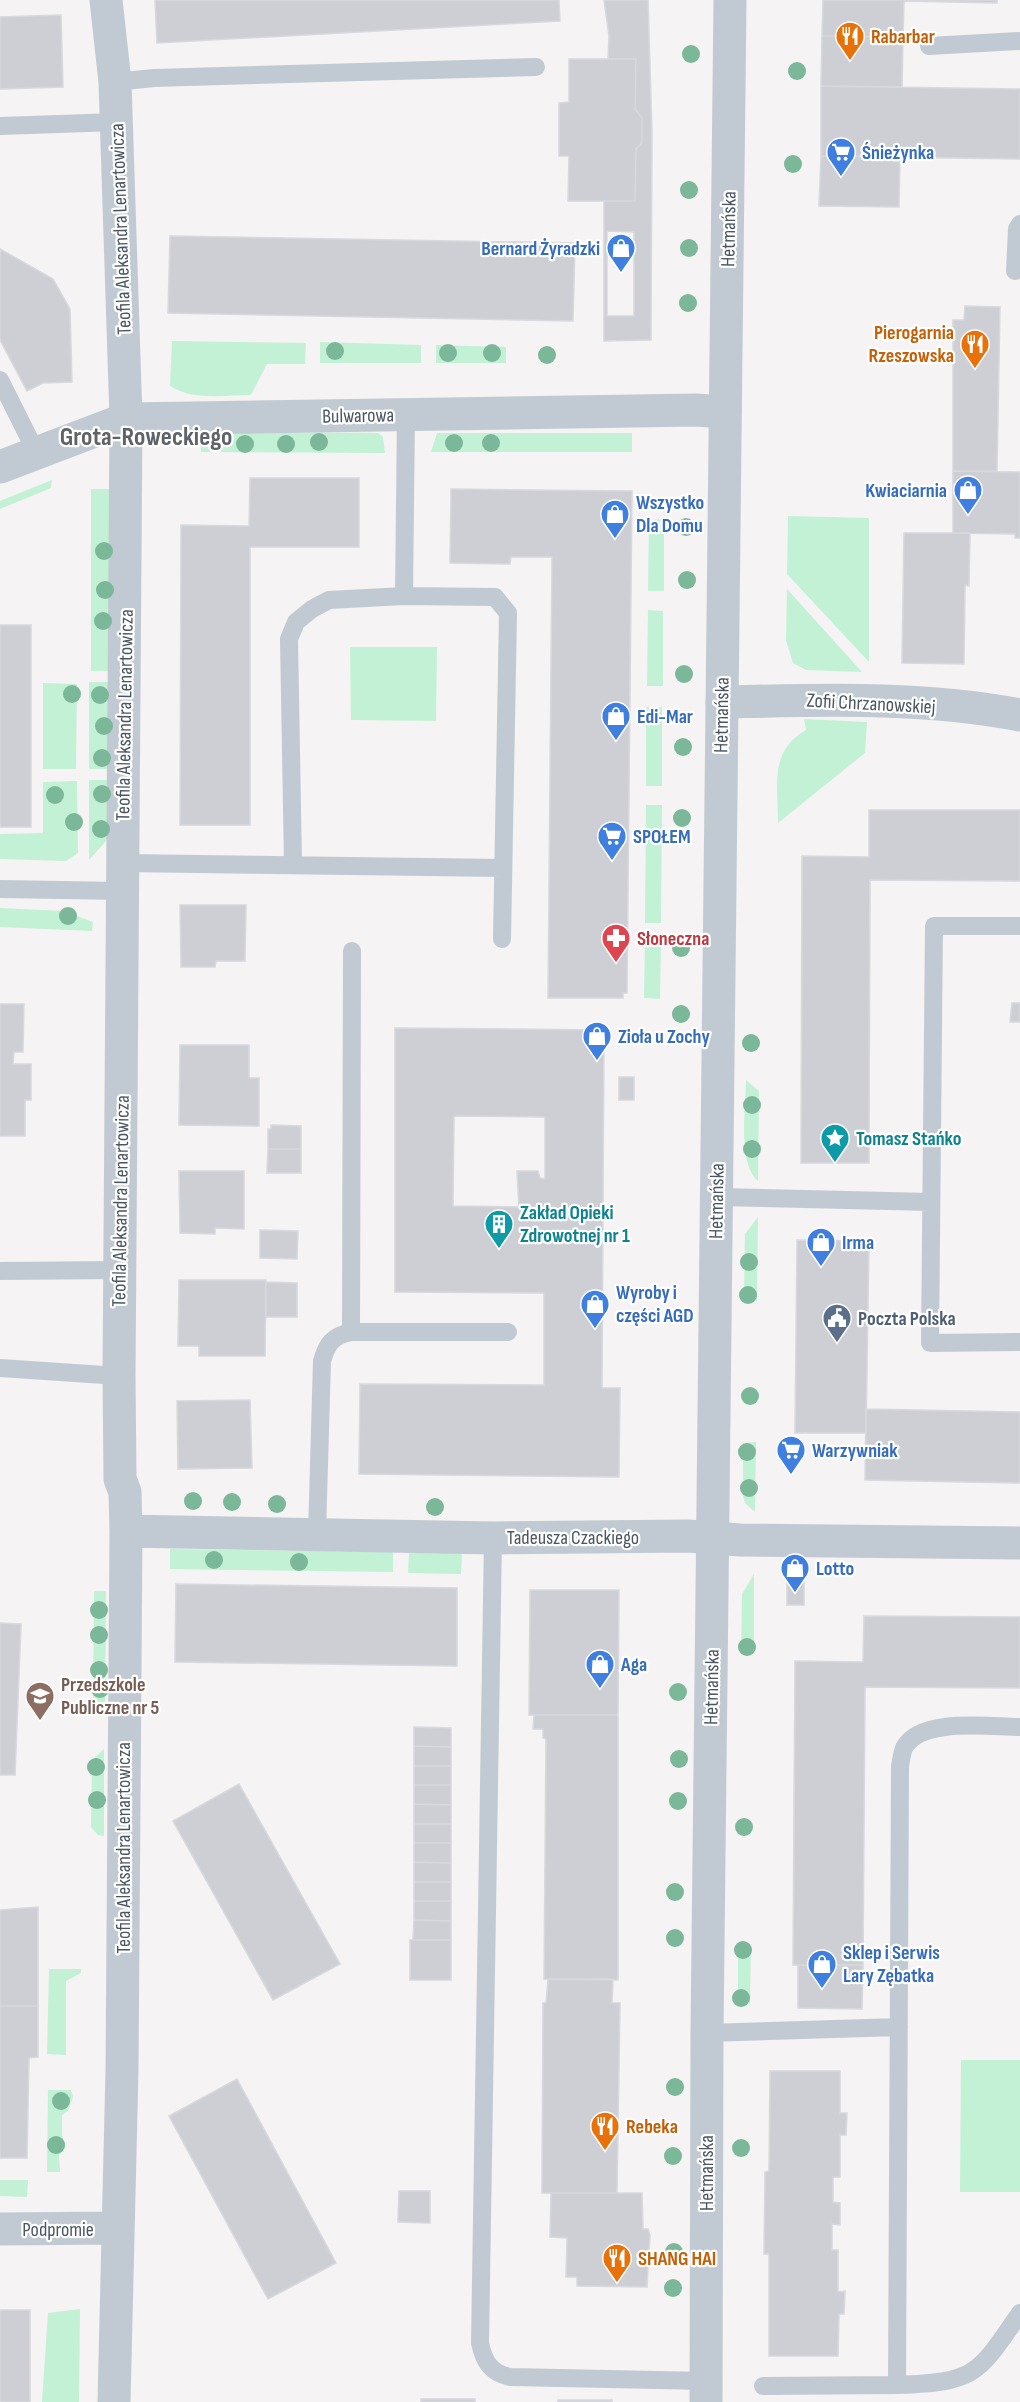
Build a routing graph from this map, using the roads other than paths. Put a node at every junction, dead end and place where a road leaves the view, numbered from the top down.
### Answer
1 (106, 0) edge
2 (730, 0) edge
3 (1020, 41) edge
4 (929, 46) dead end
5 (536, 68) dead end
6 (115, 82) junction
7 (117, 122) junction
8 (0, 126) edge
9 (1020, 224) edge
10 (1015, 271) dead end
11 (0, 380) edge
12 (725, 412) junction
13 (406, 414) junction
14 (126, 419) junction
15 (36, 452) junction
16 (0, 467) edge
17 (404, 596) junction
18 (722, 702) junction
19 (1020, 715) edge
20 (293, 864) junction
21 (503, 868) junction
22 (122, 877) junction
23 (0, 889) edge
24 (1020, 926) edge
25 (502, 939) dead end
26 (352, 951) dead end
27 (717, 1197) junction
28 (931, 1202) junction
29 (119, 1270) junction
30 (0, 1271) edge
31 (351, 1332) junction
32 (508, 1332) dead end
33 (1020, 1342) edge
34 (0, 1368) edge
35 (119, 1376) junction
36 (126, 1530) junction
37 (317, 1534) junction
38 (493, 1538) junction
39 (712, 1539) junction
40 (1020, 1543) edge
41 (1020, 1727) edge
42 (899, 2027) junction
43 (707, 2033) junction
44 (116, 2228) junction
45 (0, 2229) edge
46 (1020, 2313) edge
47 (897, 2385) junction
48 (763, 2386) dead end
49 (706, 2391) edge
50 (114, 2402) edge

1 - 6 street, Teofila Aleksandra Lenartowicza
2 - 12 street, Hetmańska
3 - 4 lane
5 - 6 lane
6 - 7 street, Teofila Aleksandra Lenartowicza
7 - 8 lane
7 - 14 street, Teofila Aleksandra Lenartowicza
9 - 10 lane
11 - 15 lane
12 - 13 street, Bulwarowa
12 - 18 street, Hetmańska
13 - 14 street, Bulwarowa
13 - 17 lane
14 - 15 street, Bulwarowa
14 - 22 street, Teofila Aleksandra Lenartowicza
15 - 16 street, Bulwarowa
17 - 20 lane
17 - 21 lane
18 - 19 street, Zofii Chrzanowskiej
18 - 27 street, Hetmańska
20 - 21 lane
20 - 22 lane
21 - 25 lane
22 - 23 lane
22 - 29 street, Teofila Aleksandra Lenartowicza
24 - 28 lane
26 - 31 lane
27 - 28 lane
27 - 39 street, Hetmańska
28 - 33 lane
29 - 30 lane
29 - 35 street, Teofila Aleksandra Lenartowicza
31 - 32 lane
31 - 37 lane
34 - 35 lane
35 - 36 street, Teofila Aleksandra Lenartowicza
36 - 37 street, Tadeusza Czackiego
36 - 44 street, Teofila Aleksandra Lenartowicza
37 - 38 street, Tadeusza Czackiego
38 - 39 street, Tadeusza Czackiego
38 - 49 lane
39 - 40 street, Tadeusza Czackiego
39 - 43 street, Hetmańska
41 - 42 lane
42 - 43 lane
42 - 47 lane
43 - 49 street, Hetmańska
44 - 45 street, Podpromie
44 - 50 street, Teofila Aleksandra Lenartowicza
46 - 47 lane
47 - 48 lane

